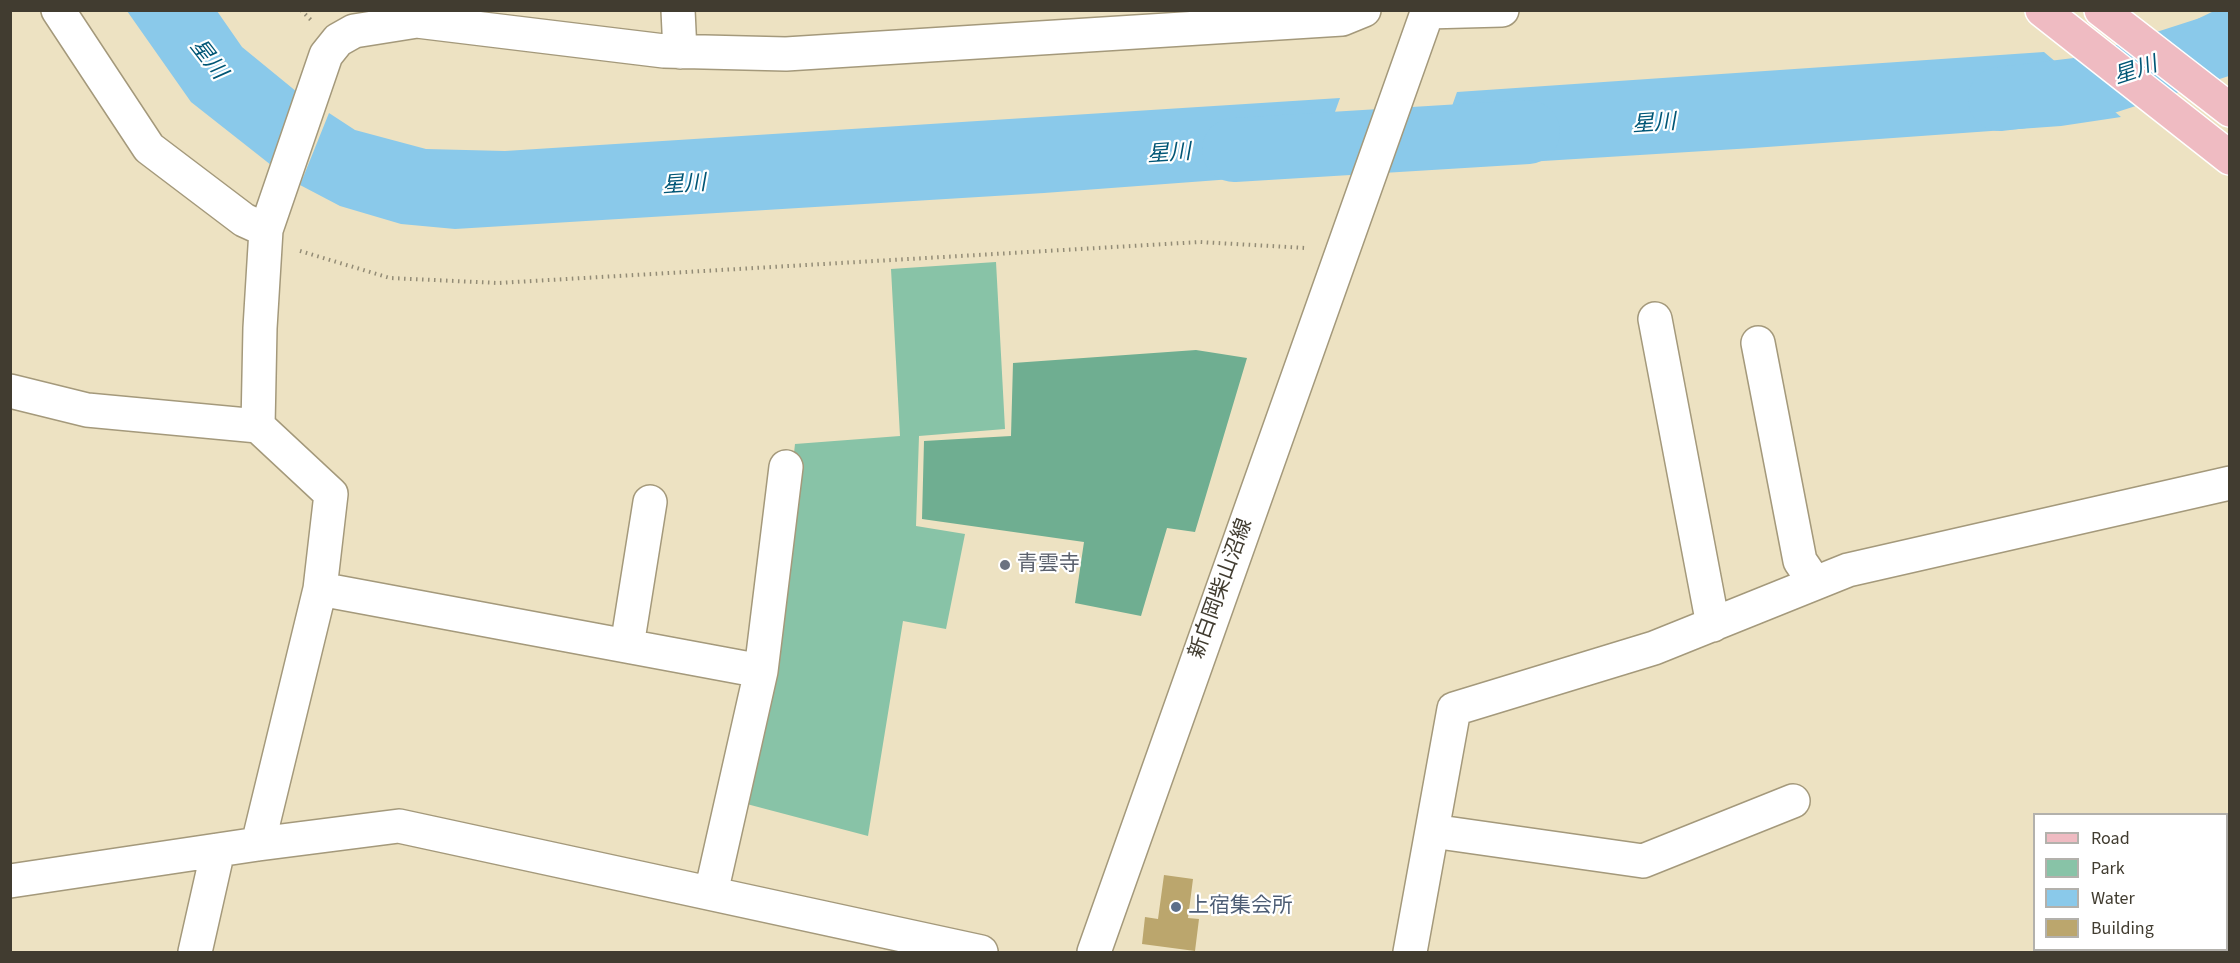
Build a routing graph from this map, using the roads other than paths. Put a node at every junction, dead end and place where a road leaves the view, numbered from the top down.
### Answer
1 (58, 10) edge
2 (678, 10) edge
3 (1364, 10) edge
4 (1502, 10) edge
5 (2042, 10) edge
6 (2101, 10) edge
7 (400, 17) edge
8 (1424, 20) edge
9 (680, 51) junction
10 (2229, 110) edge
11 (2221, 152) edge
12 (266, 230) junction
13 (1655, 319) dead end
14 (1758, 343) dead end
15 (10, 391) edge
16 (258, 426) junction
17 (786, 467) dead end
18 (2229, 483) edge
19 (651, 502) dead end
20 (1815, 583) junction
21 (320, 589) junction
22 (1713, 625) junction
23 (627, 646) junction
24 (761, 671) junction
25 (1793, 801) dead end
26 (1432, 831) junction
27 (258, 844) junction
28 (218, 850) junction
29 (10, 881) edge
30 (711, 893) junction
31 (195, 952) edge
32 (981, 952) edge
33 (1094, 952) edge
34 (1410, 952) edge

1 - 12 street
2 - 9 street
3 - 9 street
4 - 8 street
5 - 11 main road
6 - 10 main road
7 - 9 street
7 - 12 street
8 - 33 street, 新白岡柴山沼線
12 - 16 street
13 - 22 street
14 - 20 street
15 - 16 street
16 - 21 street
17 - 24 street
18 - 20 street
19 - 23 street
20 - 22 street
21 - 23 street
21 - 27 street
22 - 26 street
23 - 24 street
24 - 30 street
25 - 26 street
26 - 34 street
27 - 28 street
27 - 30 street
28 - 29 street
28 - 31 street
30 - 32 street

